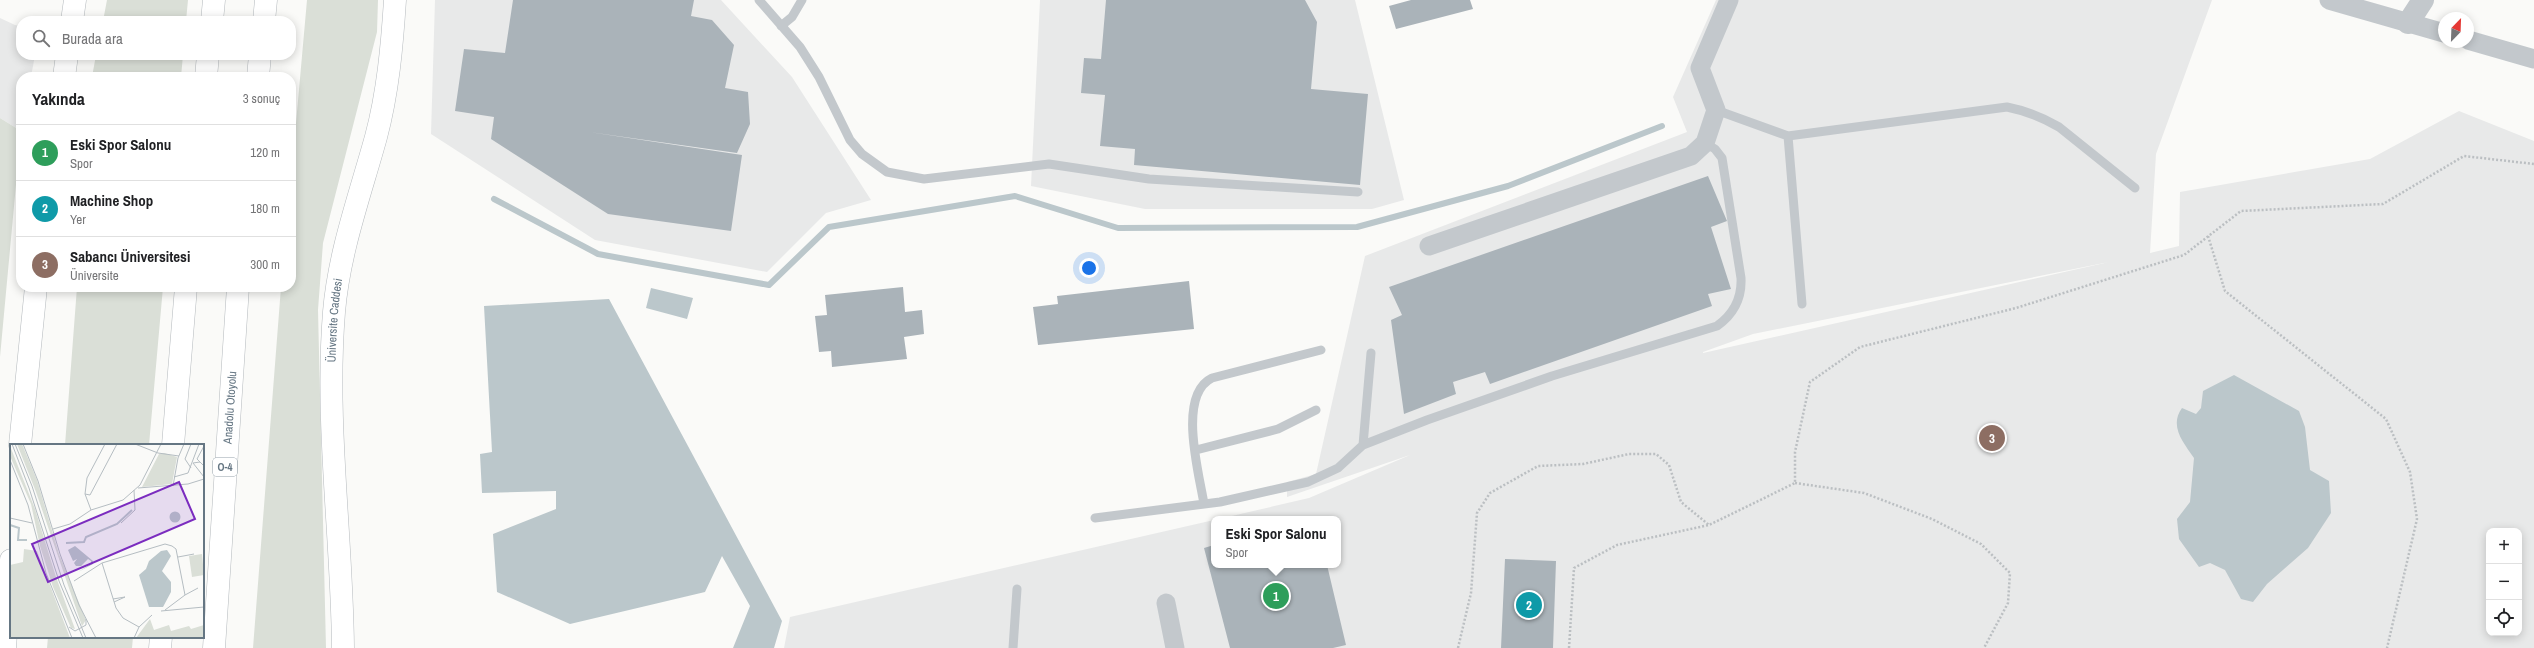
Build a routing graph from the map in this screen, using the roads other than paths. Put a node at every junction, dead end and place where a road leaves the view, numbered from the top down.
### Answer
1 (75, 0) edge
2 (214, 0) edge
3 (266, 0) edge
4 (395, 0) edge
5 (759, 0) edge
6 (802, 0) edge
7 (1729, 0) edge
8 (2329, 0) edge
9 (2423, 0) edge
10 (73, 16) edge
11 (212, 16) edge
12 (264, 16) edge
13 (2408, 23) junction
14 (781, 26) junction
15 (2438, 32) edge
16 (2474, 42) edge
17 (2534, 59) edge
18 (66, 60) edge
19 (208, 60) edge
20 (260, 60) edge
21 (65, 72) edge
22 (206, 72) edge
23 (258, 72) edge
24 (1716, 110) junction
25 (1788, 136) junction
26 (1705, 143) junction
27 (2135, 188) dead end
28 (1358, 192) dead end
29 (1429, 246) dead end
30 (35, 292) edge
31 (186, 292) edge
32 (238, 292) edge
33 (1802, 304) dead end
34 (1321, 350) dead end
35 (1371, 353) dead end
36 (1316, 410) dead end
37 (20, 444) edge
38 (173, 444) edge
39 (1363, 445) junction
40 (1196, 450) junction
41 (1204, 504) junction
42 (1095, 518) dead end
43 (10, 575) edge
44 (1017, 589) dead end
45 (1166, 603) dead end
46 (161, 638) edge
47 (5, 648) edge
48 (160, 648) edge
49 (214, 648) edge
50 (343, 648) edge
51 (1013, 648) edge
52 (1175, 648) edge

1 - 10 main road
2 - 11 main road
3 - 12 main road
4 - 50 main road, Üniversite Caddesi
5 - 14 lane
6 - 14 lane
7 - 24 street
8 - 13 street
9 - 13 street
13 - 15 street
14 - 28 lane
16 - 17 street
18 - 21 main road
19 - 22 main road
20 - 23 main road
24 - 25 lane
24 - 26 street
25 - 27 lane
25 - 33 lane
26 - 29 street
26 - 39 lane
30 - 37 main road
31 - 38 main road
32 - 49 main road, Anadolu Otoyolu / O-4
34 - 40 lane
35 - 39 lane
36 - 40 lane
39 - 41 lane
40 - 41 lane
41 - 42 lane
43 - 47 main road
44 - 51 lane
45 - 52 street
46 - 48 main road

